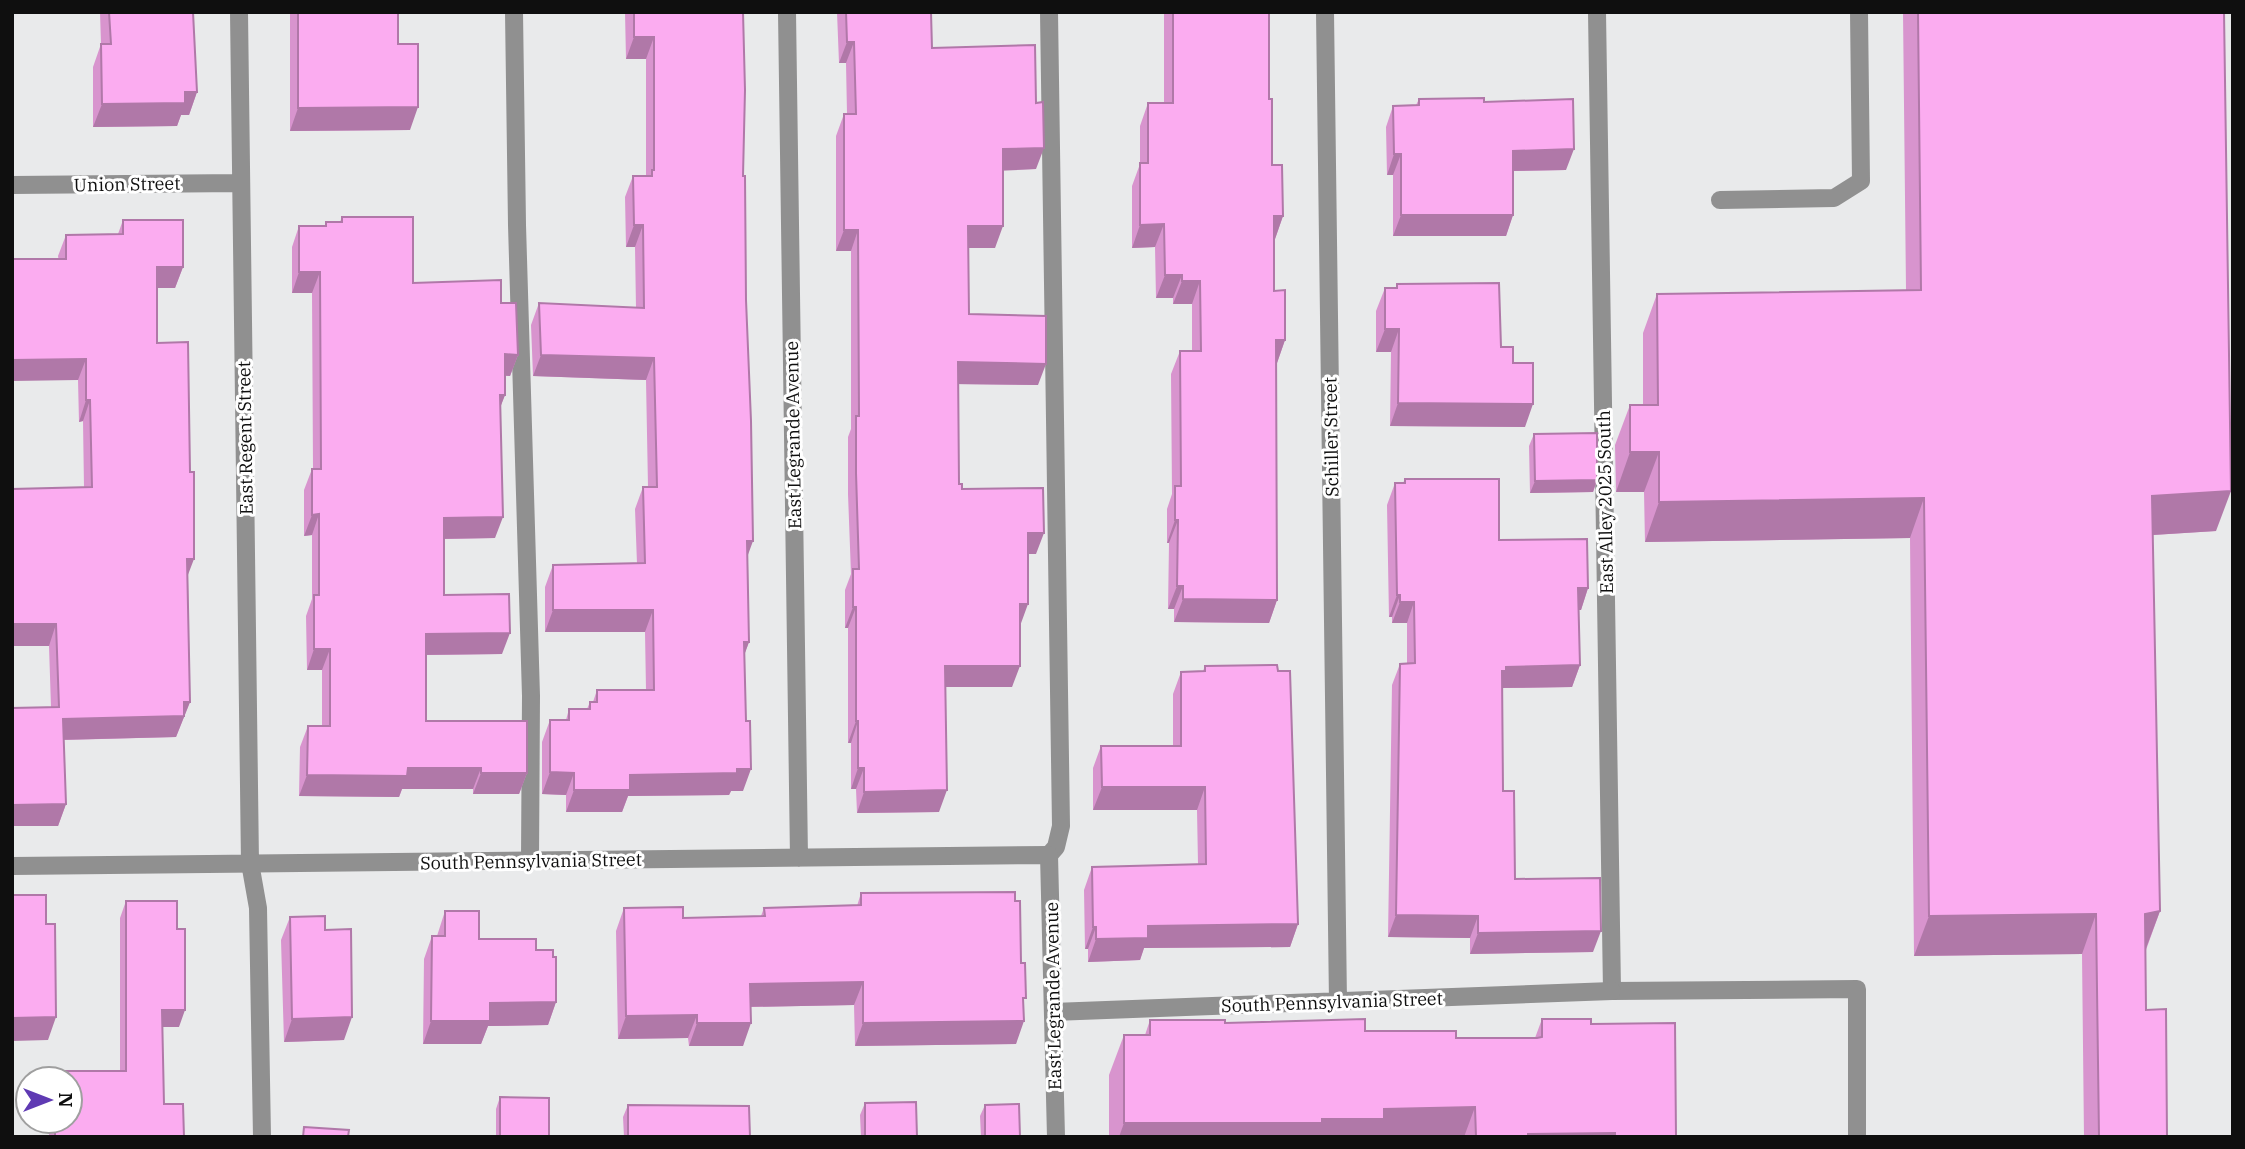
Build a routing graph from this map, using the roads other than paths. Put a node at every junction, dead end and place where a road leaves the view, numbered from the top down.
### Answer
1 (239, 12) edge
2 (514, 12) edge
3 (787, 12) edge
4 (1049, 12) edge
5 (1325, 12) edge
6 (1597, 12) edge
7 (1859, 12) edge
8 (242, 183) junction
9 (12, 186) edge
10 (1720, 200) dead end
11 (1049, 855) junction
12 (799, 858) junction
13 (530, 861) junction
14 (250, 863) junction
15 (12, 866) edge
16 (1612, 991) junction
17 (1338, 1002) junction
18 (1053, 1012) junction
19 (262, 1137) edge
20 (1056, 1137) edge
21 (1857, 1137) edge

1 - 8 street, East Regent Street
2 - 13 street
3 - 12 street, East Legrande Avenue
4 - 11 street
5 - 17 street, Schiller Street
6 - 16 street, East Alley 2025 South
7 - 10 street
8 - 9 street, Union Street
8 - 14 street, East Regent Street
11 - 12 street, South Pennsylvania Street
11 - 18 street, East Legrande Avenue
12 - 13 street, South Pennsylvania Street
13 - 14 street, South Pennsylvania Street
14 - 15 street, South Pennsylvania Street
14 - 19 street, East Regent Street
16 - 17 street, South Pennsylvania Street
16 - 21 street, South Pennsylvania Street
17 - 18 street, South Pennsylvania Street
18 - 20 street, East Legrande Avenue

